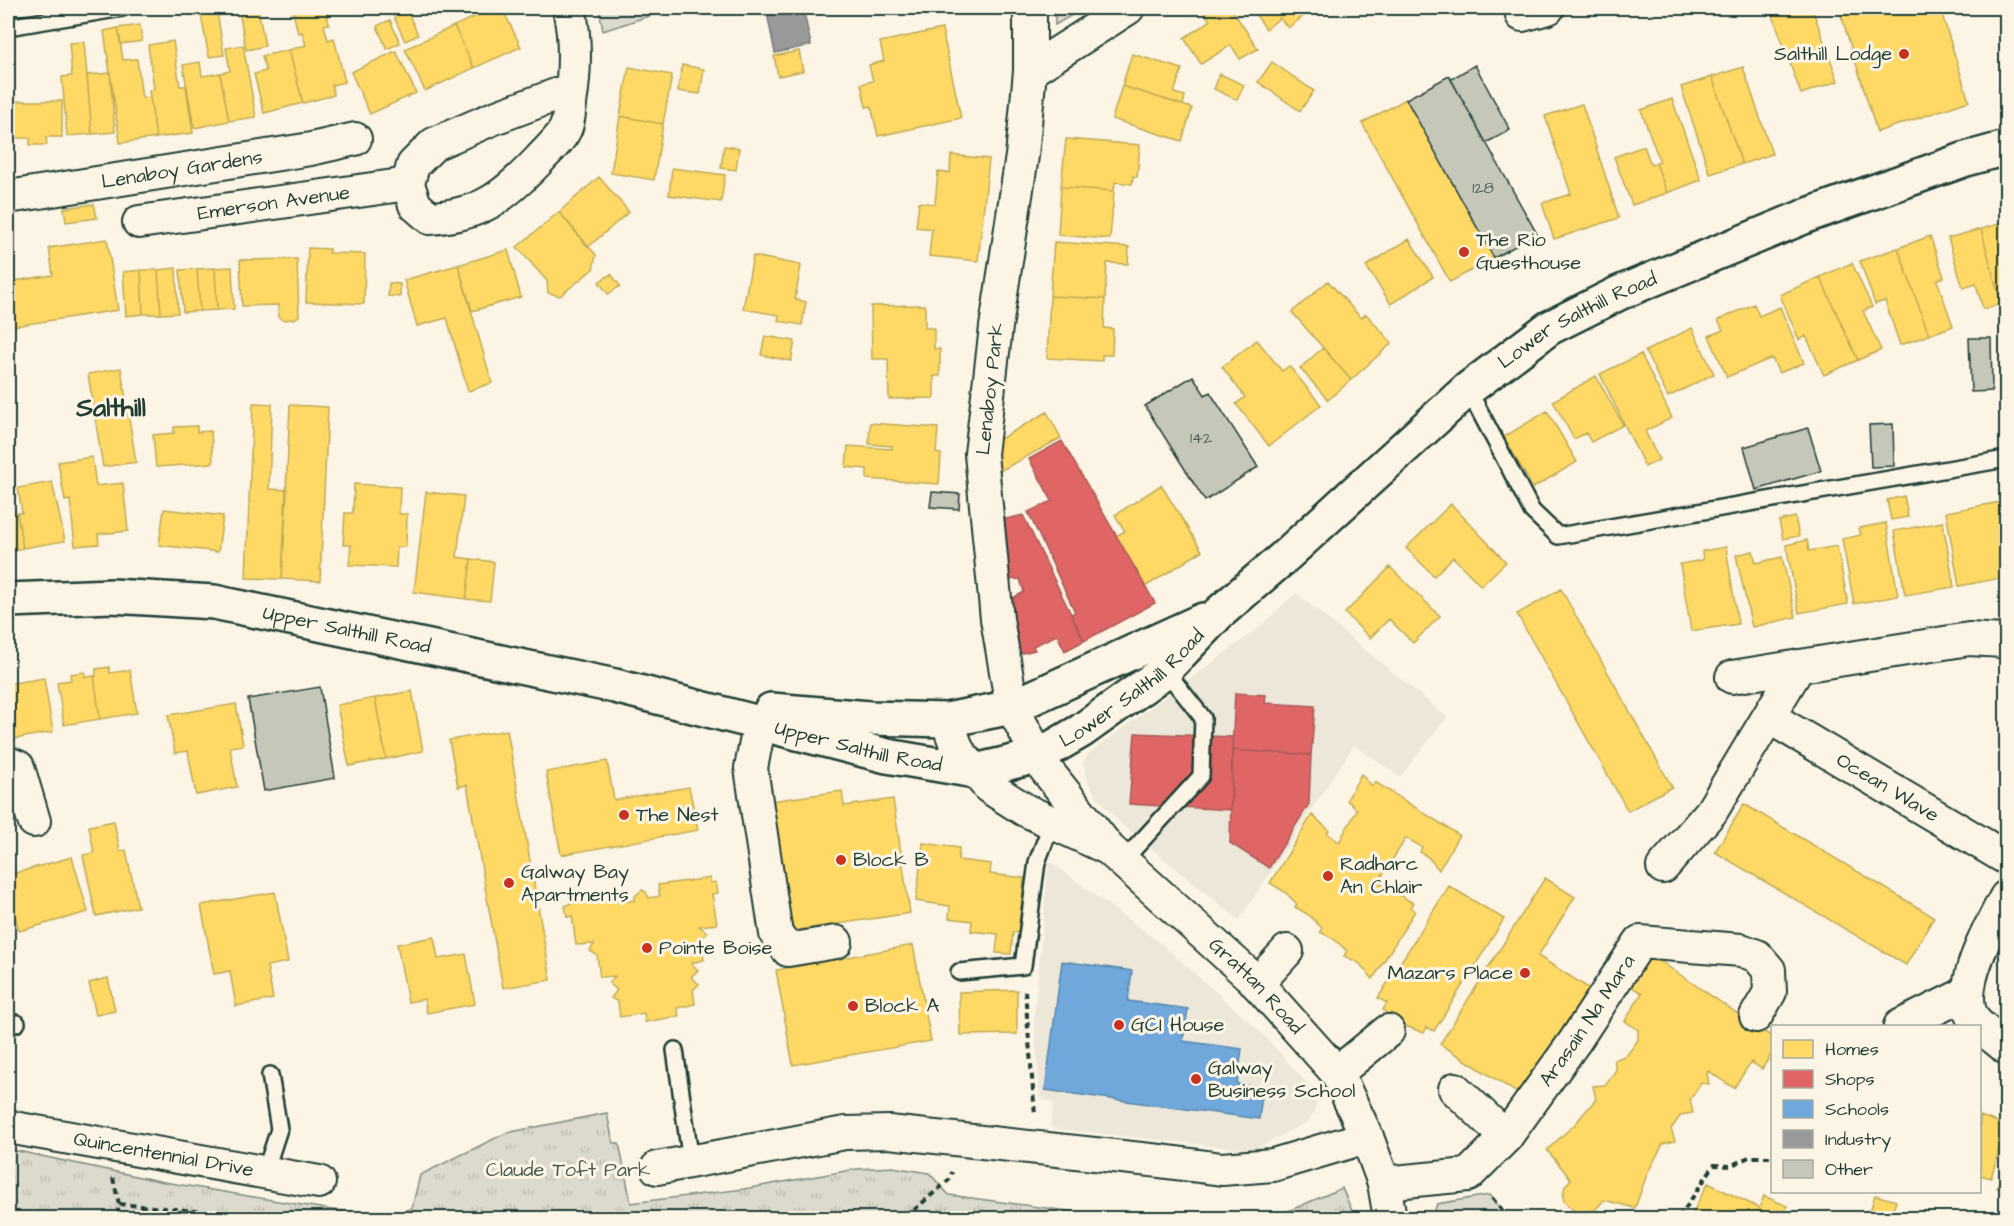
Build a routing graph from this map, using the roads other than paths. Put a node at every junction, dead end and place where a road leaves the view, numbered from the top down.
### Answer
1 (123, 8) edge
2 (569, 8) edge
3 (1030, 8) edge
4 (1128, 8) edge
5 (8, 27) edge
6 (1030, 71) junction
7 (572, 89) junction
8 (355, 139) dead end
9 (2007, 148) edge
10 (408, 184) junction
11 (8, 197) edge
12 (140, 222) dead end
13 (1468, 389) junction
14 (2007, 459) edge
15 (8, 600) edge
16 (1219, 613) junction
17 (2007, 643) edge
18 (1799, 666) junction
19 (1165, 670) junction
20 (1732, 677) dead end
21 (680, 702) junction
22 (1012, 707) junction
23 (1769, 717) junction
24 (946, 720) junction
25 (760, 723) junction
26 (1038, 756) junction
27 (8, 763) edge
28 (975, 771) junction
29 (34, 821) dead end
30 (1052, 823) junction
31 (1116, 855) junction
32 (2007, 858) edge
33 (1663, 867) dead end
34 (2003, 912) edge
35 (836, 942) dead end
36 (1287, 951) dead end
37 (959, 972) dead end
38 (1257, 984) junction
39 (1967, 993) junction
40 (1756, 1016) dead end
41 (1902, 1025) edge
42 (1980, 1025) edge
43 (1981, 1026) edge
44 (1388, 1031) dead end
45 (2007, 1048) edge
46 (675, 1050) dead end
47 (1337, 1073) junction
48 (270, 1075) dead end
49 (1455, 1089) dead end
50 (8, 1126) edge
51 (1367, 1137) junction
52 (1506, 1137) junction
53 (691, 1162) junction
54 (657, 1168) dead end
55 (265, 1172) junction
56 (319, 1182) dead end
57 (1384, 1183) junction
58 (1390, 1218) edge

1 - 5 lane
2 - 7 street
3 - 6 street, Lenaboy Park
4 - 6 street
6 - 22 street, Lenaboy Park
7 - 10 street
7 - 10 street
8 - 11 street, Lenaboy Gardens
9 - 13 main road, Lower Salthill Road
10 - 12 street, Emerson Avenue
13 - 14 lane
13 - 16 main road, Lower Salthill Road
15 - 21 main road, Upper Salthill Road
16 - 19 main road, Lower Salthill Road
16 - 22 main road, Lower Salthill Road
17 - 18 street
18 - 20 street
18 - 23 street
19 - 26 main road, Lower Salthill Road
19 - 31 lane
21 - 24 main road, Upper Salthill Road
21 - 25 main road, Upper Salthill Road
22 - 24 main road, Upper Salthill Road
22 - 26 street, Grattan Road
23 - 32 street, Ocean Wave
23 - 33 street
24 - 28 street, Grattan Road
25 - 28 main road, Upper Salthill Road
25 - 35 street
26 - 28 main road, Upper Salthill Road
26 - 31 street, Grattan Road
27 - 29 street
28 - 30 street, Grattan Road
30 - 31 street, Grattan Road
30 - 37 lane
31 - 38 street, Grattan Road
34 - 39 street
36 - 38 street
38 - 47 street, Grattan Road
39 - 41 street
39 - 42 street
40 - 52 street, Arasain Na Mara
43 - 45 street
44 - 47 street
46 - 53 lane
47 - 51 street, Grattan Road
48 - 55 lane
49 - 52 street
50 - 55 street, Quincentennial Drive
51 - 53 street
51 - 57 street, Grattan Road
52 - 57 street, Arasain Na Mara
53 - 54 street
55 - 56 street, Quincentennial Drive
57 - 58 street, Grattan Road

